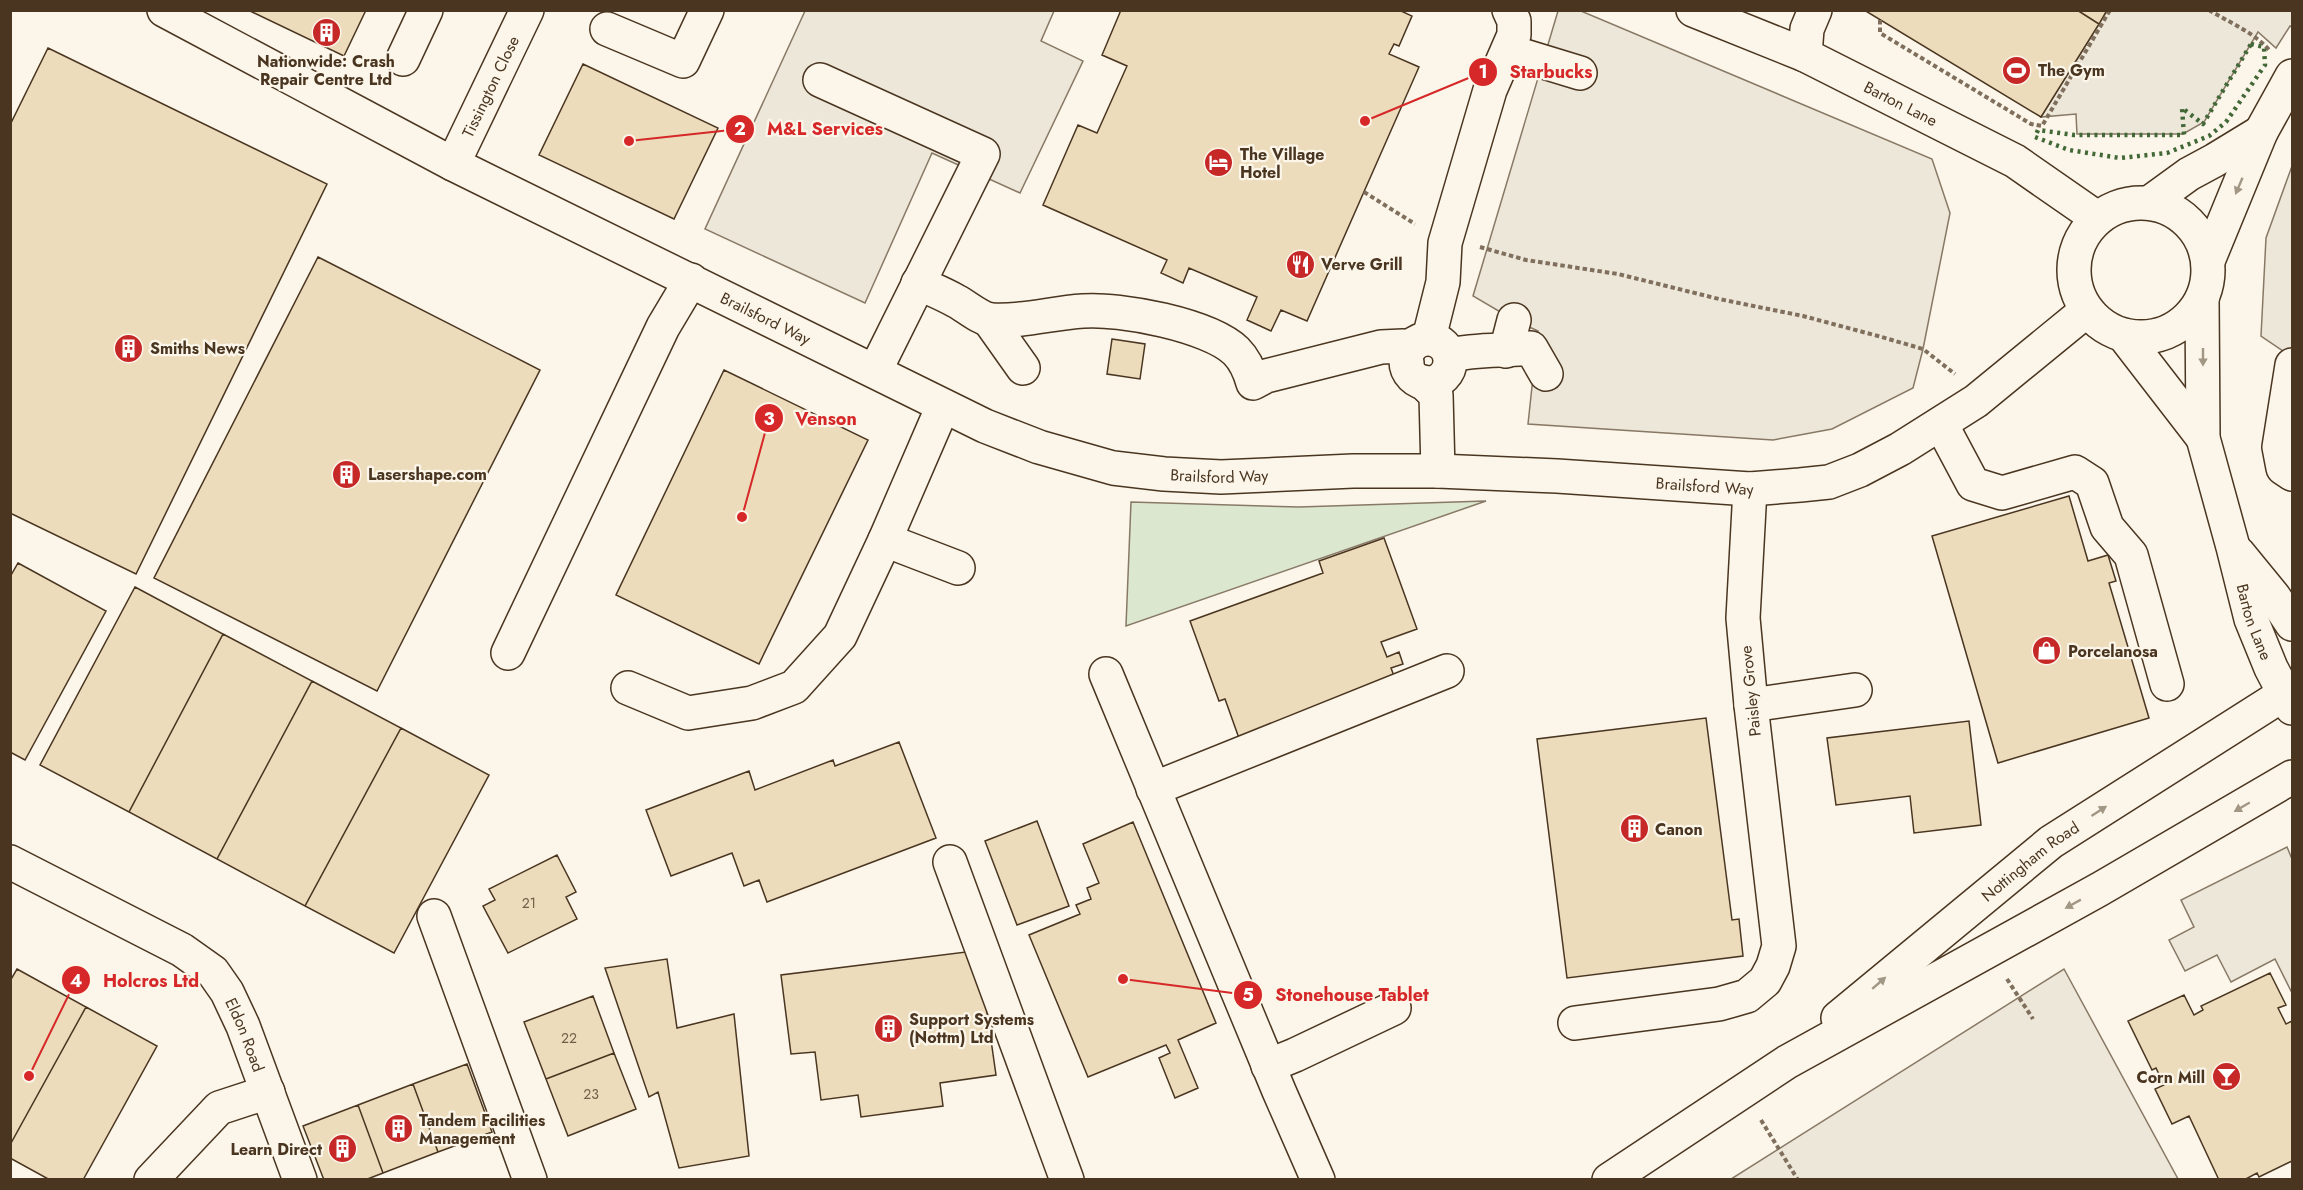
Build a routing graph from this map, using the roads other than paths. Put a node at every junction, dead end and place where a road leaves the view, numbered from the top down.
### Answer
1 (164, 10) edge
2 (426, 10) edge
3 (527, 10) edge
4 (708, 10) edge
5 (1509, 10) edge
6 (1815, 10) edge
7 (1712, 14) edge
8 (607, 29) dead end
9 (1508, 51) junction
10 (1805, 55) junction
11 (403, 59) dead end
12 (2284, 68) edge
13 (1580, 73) dead end
14 (820, 80) dead end
15 (2261, 132) junction
16 (453, 164) junction
17 (2149, 203) junction
18 (2097, 218) junction
19 (2208, 261) junction
20 (691, 280) junction
21 (918, 283) junction
22 (2202, 299) junction
23 (2086, 311) junction
24 (989, 320) junction
25 (1514, 320) dead end
26 (2125, 337) junction
27 (1439, 346) junction
28 (1506, 351) junction
29 (2292, 365) edge
30 (1023, 368) dead end
31 (875, 371) junction
32 (1415, 373) junction
33 (1546, 374) dead end
34 (943, 406) junction
35 (1941, 424) junction
36 (2202, 438) junction
37 (1438, 471) junction
38 (2292, 474) edge
39 (1750, 489) junction
40 (885, 540) junction
41 (2233, 547) junction
42 (958, 568) dead end
43 (2292, 624) edge
44 (508, 653) dead end
45 (1447, 671) dead end
46 (1106, 674) dead end
47 (2167, 684) dead end
48 (628, 688) dead end
49 (1855, 690) dead end
50 (2289, 697) edge
51 (1751, 705) junction
52 (2292, 777) edge
53 (1153, 789) junction
54 (10, 862) edge
55 (950, 862) dead end
56 (434, 916) dead end
57 (1394, 1008) dead end
58 (1575, 1023) dead end
59 (1787, 1062) junction
60 (1268, 1066) junction
61 (268, 1092) junction
62 (151, 1179) edge
63 (300, 1179) edge
64 (528, 1179) edge
65 (1066, 1179) edge
66 (1318, 1179) edge
67 (1609, 1179) edge

1 - 16 street, Brailsford Way
2 - 11 street
3 - 16 street, Tissington Close
4 - 8 street
5 - 9 street
6 - 10 street
7 - 10 street, Barton Lane
9 - 13 street
9 - 27 street
10 - 18 street, Barton Lane
12 - 15 street, Barton Lane
14 - 21 street
15 - 17 street
15 -> 19 street, Barton Lane
16 - 20 street, Brailsford Way
17 - 18 street
17 - 19 street
18 - 23 street
19 - 22 street, Barton Lane
20 - 31 street, Brailsford Way
20 - 44 street
21 - 24 street
21 - 31 street
22 - 26 street, Barton Lane
22 -> 36 street, Barton Lane
23 - 26 street, Barton Lane
23 - 35 street, Brailsford Way
24 - 30 street
24 - 32 street
25 - 28 street
26 - 36 street, Barton Lane
27 - 28 street
27 - 32 street
28 - 33 street
29 - 38 street
31 - 34 street, Brailsford Way
32 - 37 street
34 - 37 street, Brailsford Way
34 - 40 street
35 - 39 street, Brailsford Way
35 - 47 street
36 - 41 street, Barton Lane
37 - 39 street, Brailsford Way
39 - 51 street, Paisley Grove
40 - 42 street
40 - 48 street
41 - 43 street, Barton Lane
41 - 50 street, Barton Lane
45 - 53 street
46 - 53 street
49 - 51 street
59 -> 50 street, Nottingham Road
51 - 58 street, Paisley Grove
52 -> 59 street, Nottingham Road
53 - 60 street
54 - 61 street, Eldon Road
55 - 65 street
56 - 64 street
57 - 60 street
59 - 67 street, Nottingham Road
60 - 66 street
61 - 62 street
61 - 63 street, Eldon Road

